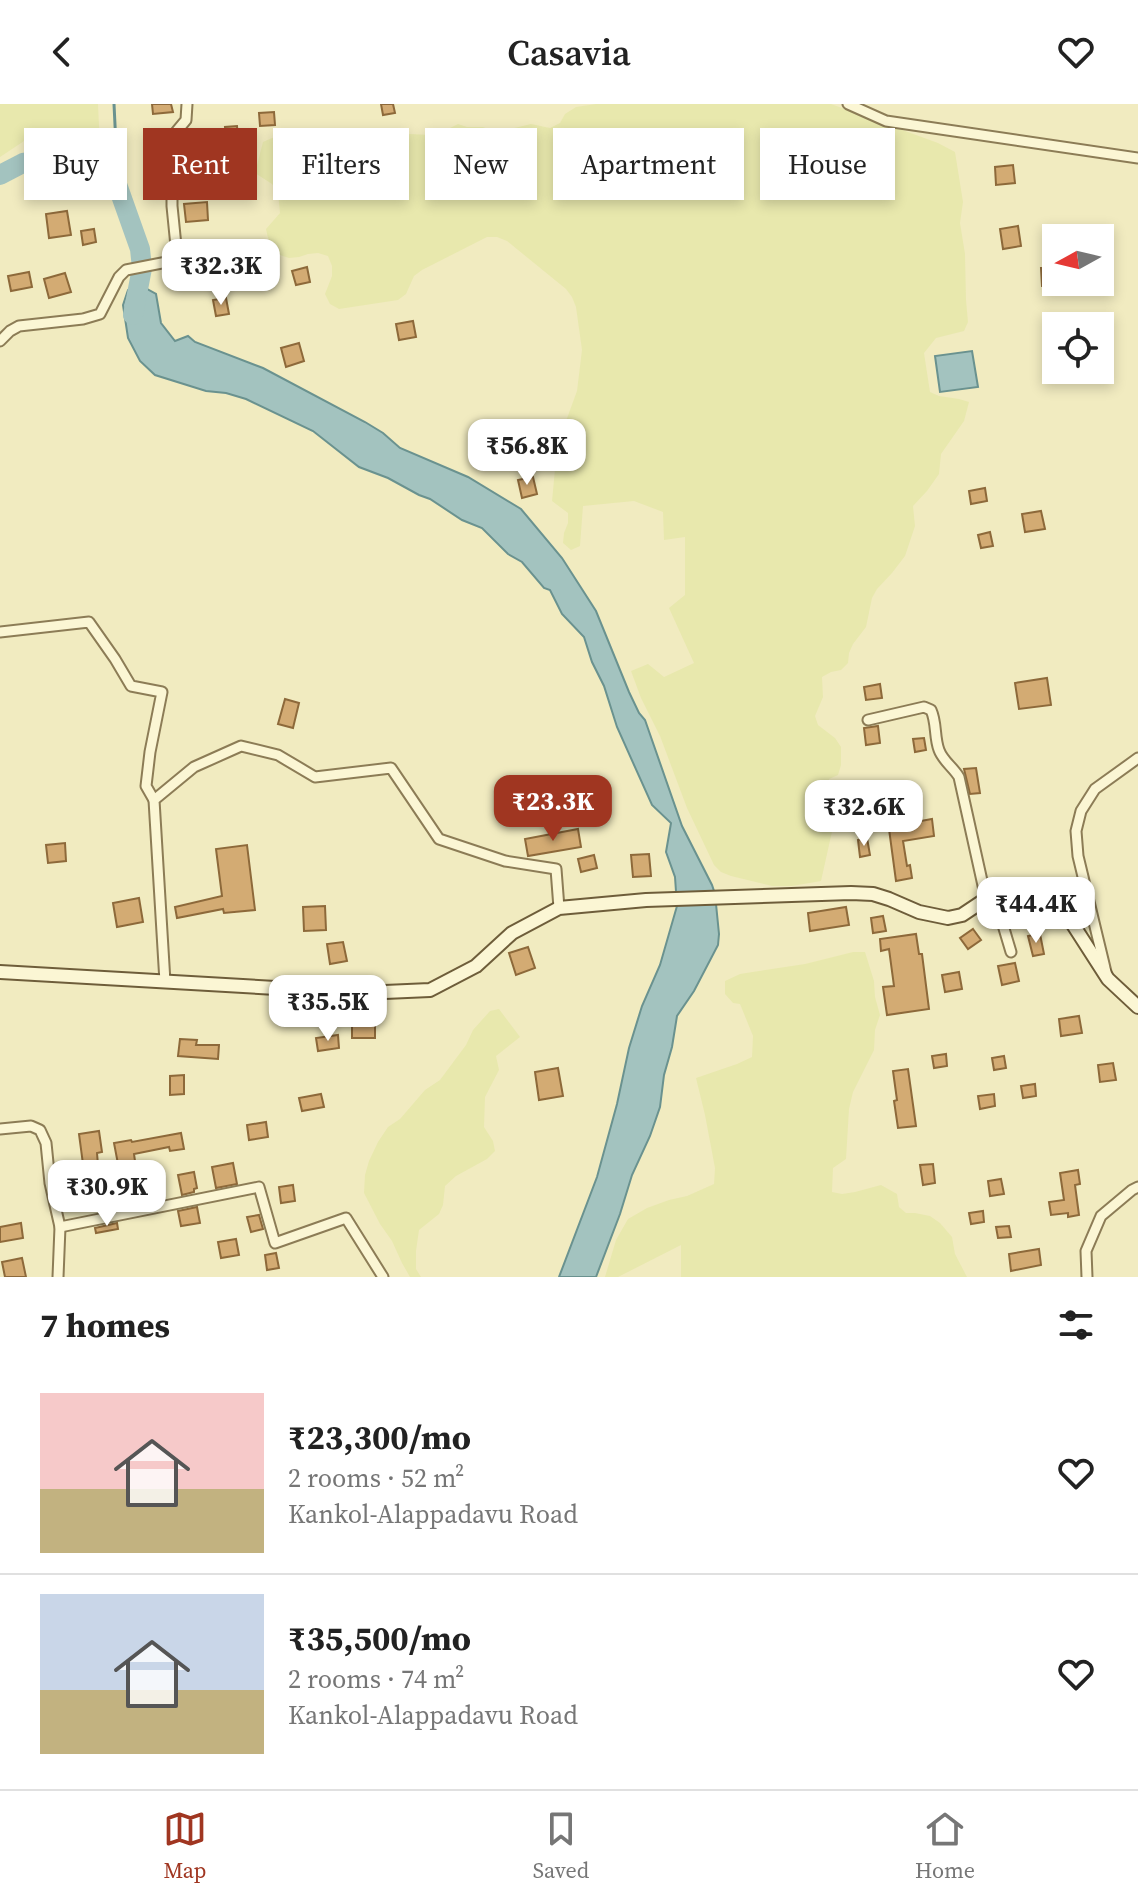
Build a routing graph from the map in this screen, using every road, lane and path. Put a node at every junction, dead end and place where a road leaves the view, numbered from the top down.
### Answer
1 (187, 104) edge
2 (848, 104) edge
3 (1138, 158) edge
4 (0, 341) edge
5 (0, 632) edge
6 (868, 720) dead end
7 (1138, 758) edge
8 (154, 800) junction
9 (990, 897) junction
10 (559, 908) junction
11 (1011, 952) dead end
12 (0, 972) edge
13 (1108, 979) junction
14 (165, 982) junction
15 (1138, 1007) edge
16 (0, 1129) edge
17 (1138, 1187) edge
18 (60, 1227) junction
19 (58, 1277) edge
20 (383, 1277) edge
21 (1087, 1277) edge

1 - 4 street
2 - 3 street
5 - 8 street
6 - 9 street
7 - 13 street
8 - 10 street
8 - 14 street
9 - 10 main road
9 - 11 street
9 - 13 main road
10 - 14 main road
12 - 14 main road
13 - 15 main road
16 - 18 street
17 - 21 street
18 - 19 street
18 - 20 street

